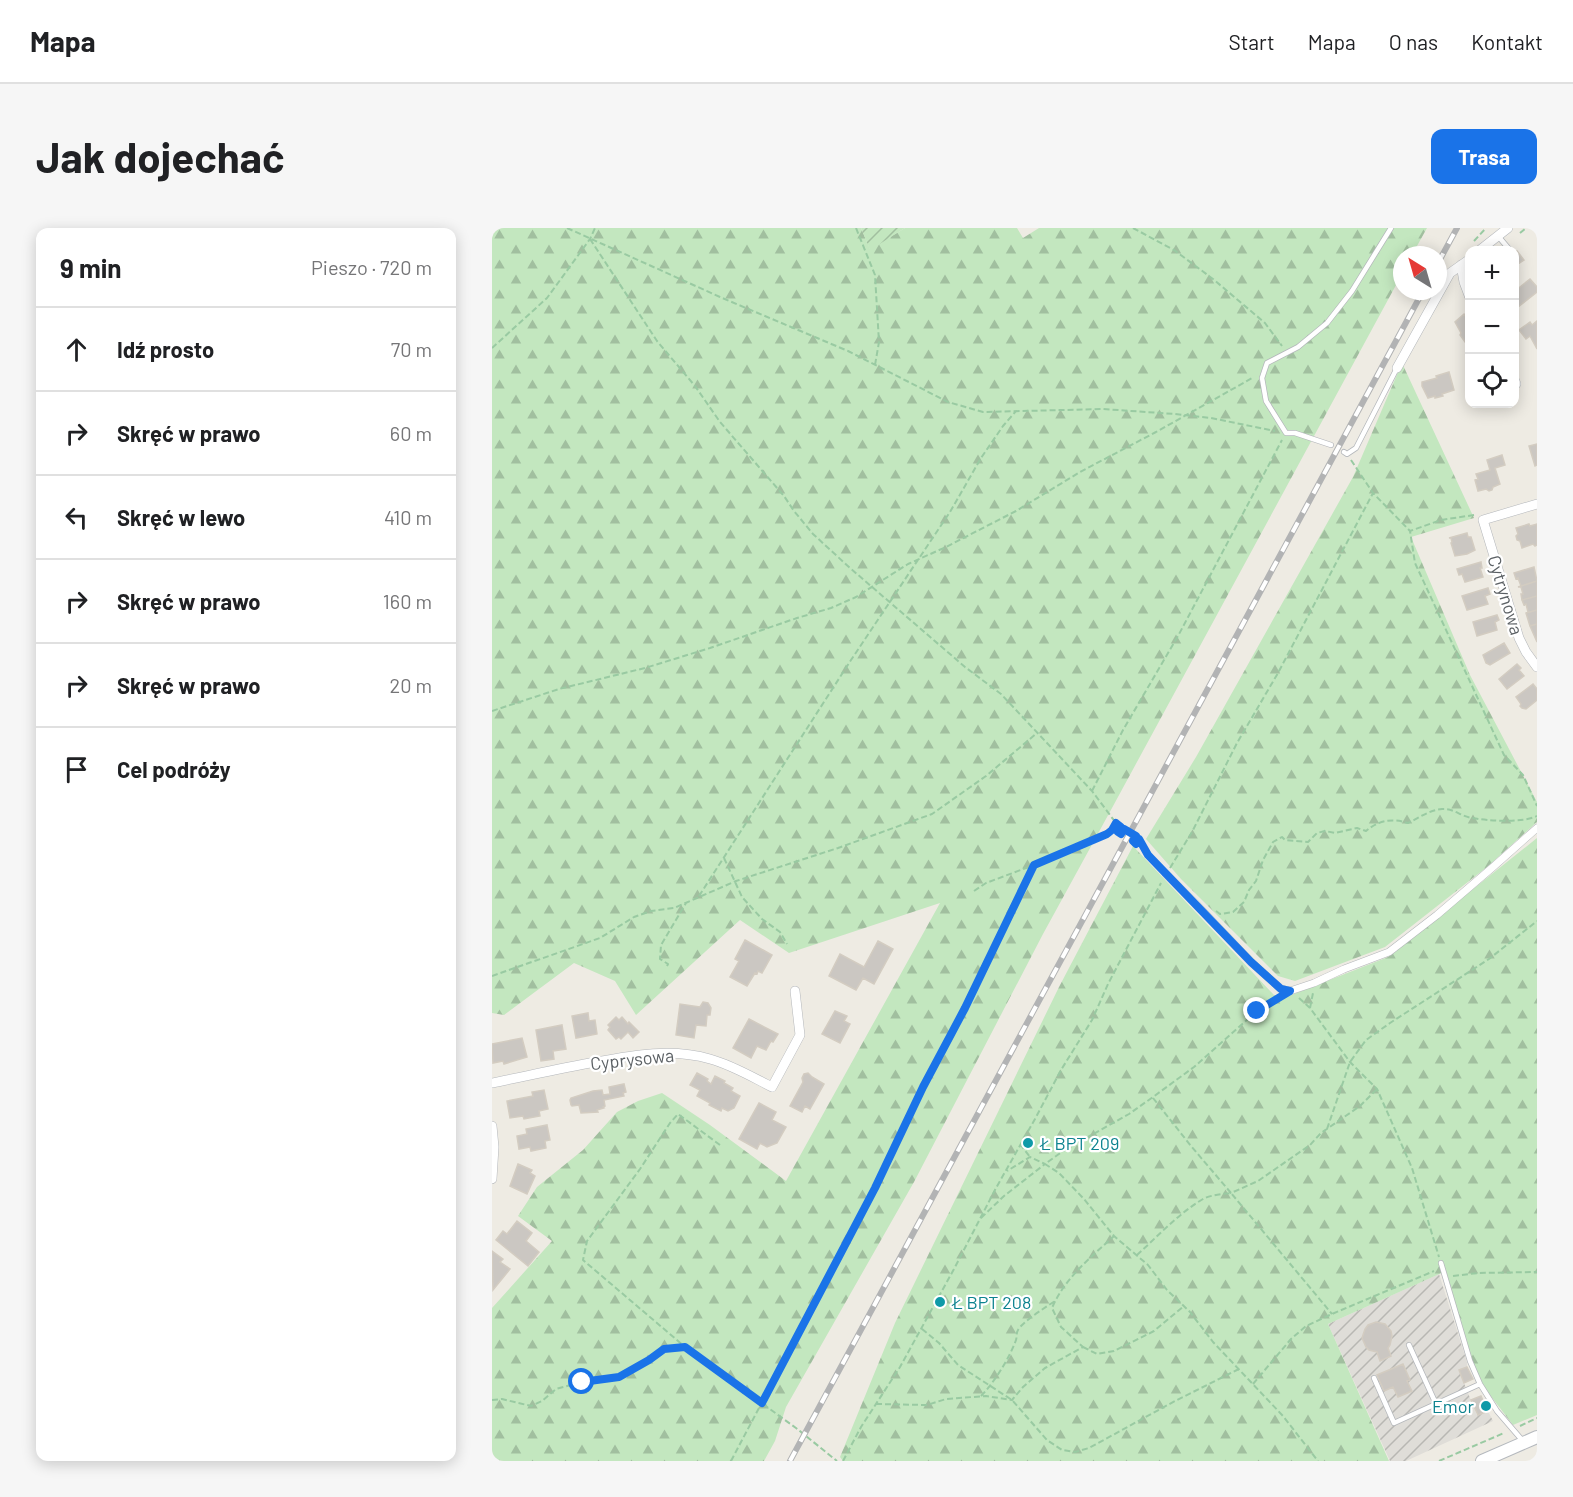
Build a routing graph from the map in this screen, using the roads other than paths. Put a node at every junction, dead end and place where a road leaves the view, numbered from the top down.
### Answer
1 (1391, 228) edge
2 (1508, 228) edge
3 (1498, 236) junction
4 (1485, 246) edge
5 (1506, 246) edge
6 (1465, 262) edge
7 (1465, 285) edge
8 (1397, 368) joint
9 (1330, 445) dead end
10 (1346, 453) road end
11 (1537, 504) edge
12 (1537, 667) edge
13 (1537, 828) edge
14 (1166, 874) road end
15 (795, 991) dead end
16 (492, 1083) edge
17 (492, 1126) edge
18 (492, 1179) edge
19 (1442, 1265) road end
20 (1409, 1345) dead end
21 (1374, 1378) dead end
22 (1480, 1384) junction
23 (1436, 1404) junction
24 (1537, 1437) edge
25 (1524, 1442) junction
26 (1482, 1461) edge

1 - 9 lane
2 - 3 street
3 - 4 street
3 - 5 lane
6 - 7 street
6 - 8 street
8 - 10 lane
11 - 12 street, Cytrynowa
13 - 14 street
15 - 16 street, Cyprysowa
17 - 18 street
19 - 22 lane
20 - 23 lane
21 - 23 lane
22 - 23 lane
22 - 25 lane
24 - 25 main road
25 - 26 main road

